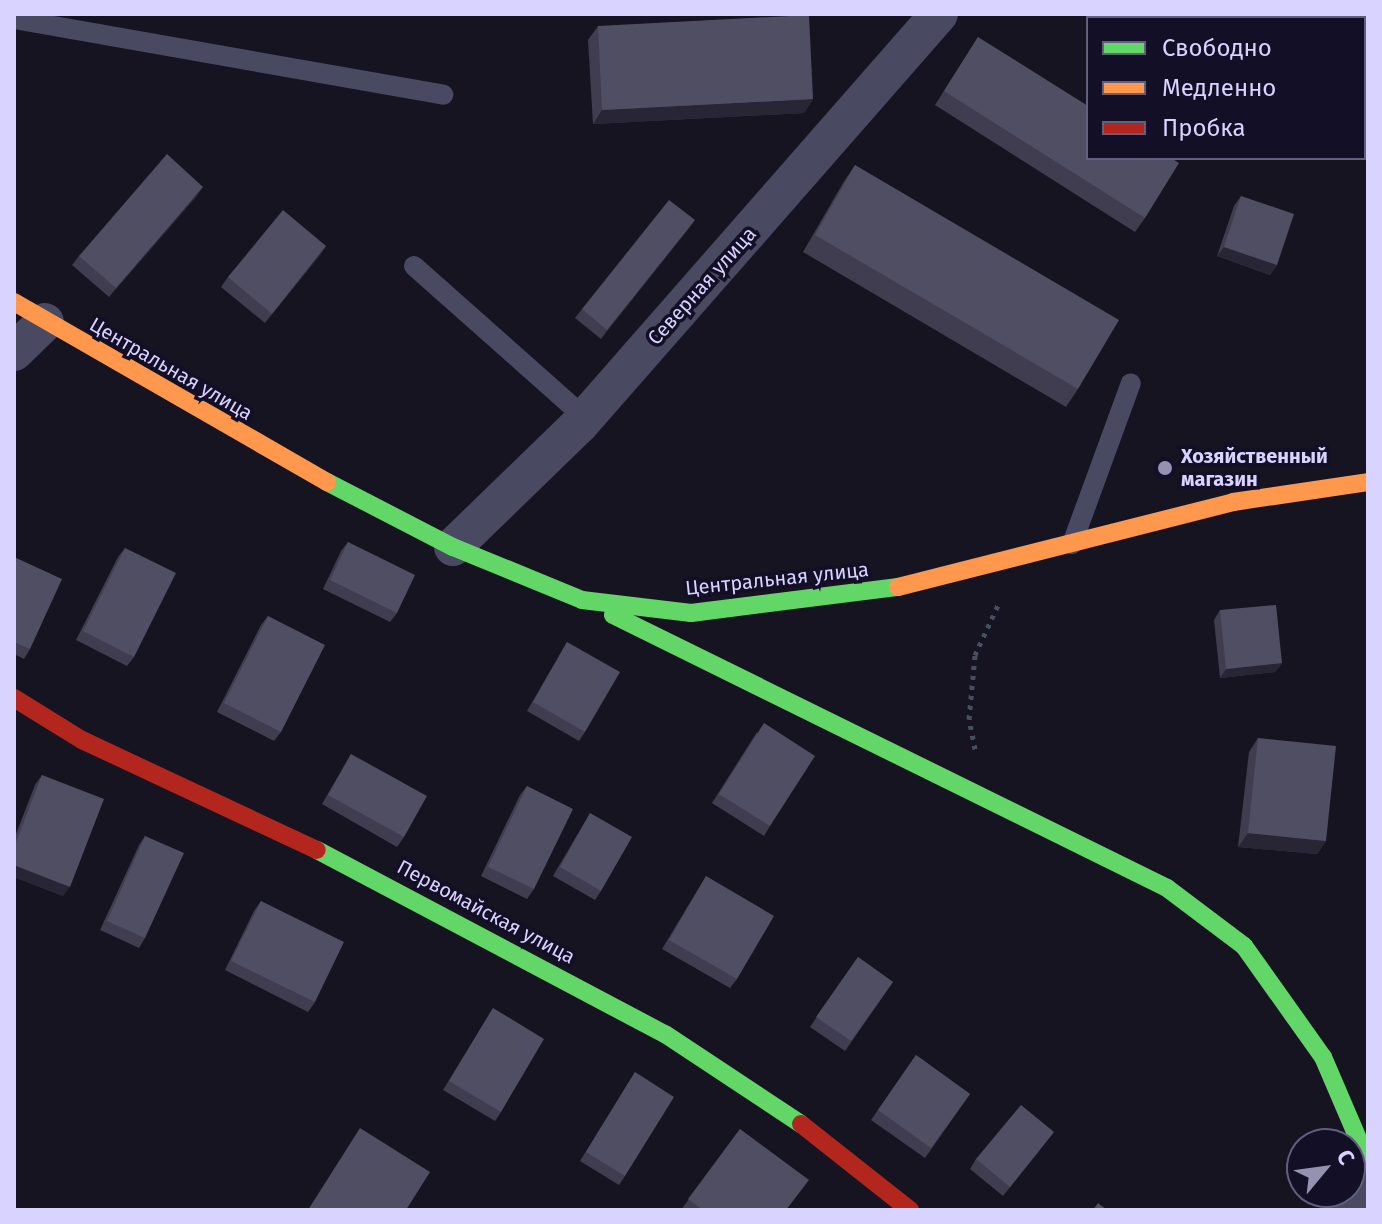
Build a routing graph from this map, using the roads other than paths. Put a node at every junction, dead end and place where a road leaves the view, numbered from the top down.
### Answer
1 (939, 14) edge
2 (14, 19) edge
3 (443, 95) dead end
4 (414, 266) dead end
5 (29, 312) edge
6 (14, 352) edge
7 (1131, 383) dead end
8 (585, 418) junction
9 (1368, 482) edge
10 (1072, 544) junction
11 (453, 547) junction
12 (582, 600) junction
13 (14, 698) edge
14 (1368, 1162) edge
15 (1368, 1177) edge
16 (910, 1210) edge
17 (1345, 1210) edge

1 - 8 street, Северная улица
2 - 3 lane
4 - 8 lane
5 - 6 street
5 - 11 street, Центральная улица
7 - 10 lane
8 - 11 street, Северная улица
9 - 10 street, Центральная улица
10 - 12 street, Центральная улица
11 - 12 street, Центральная улица
12 - 14 street
13 - 16 street, Первомайская улица
15 - 17 street

